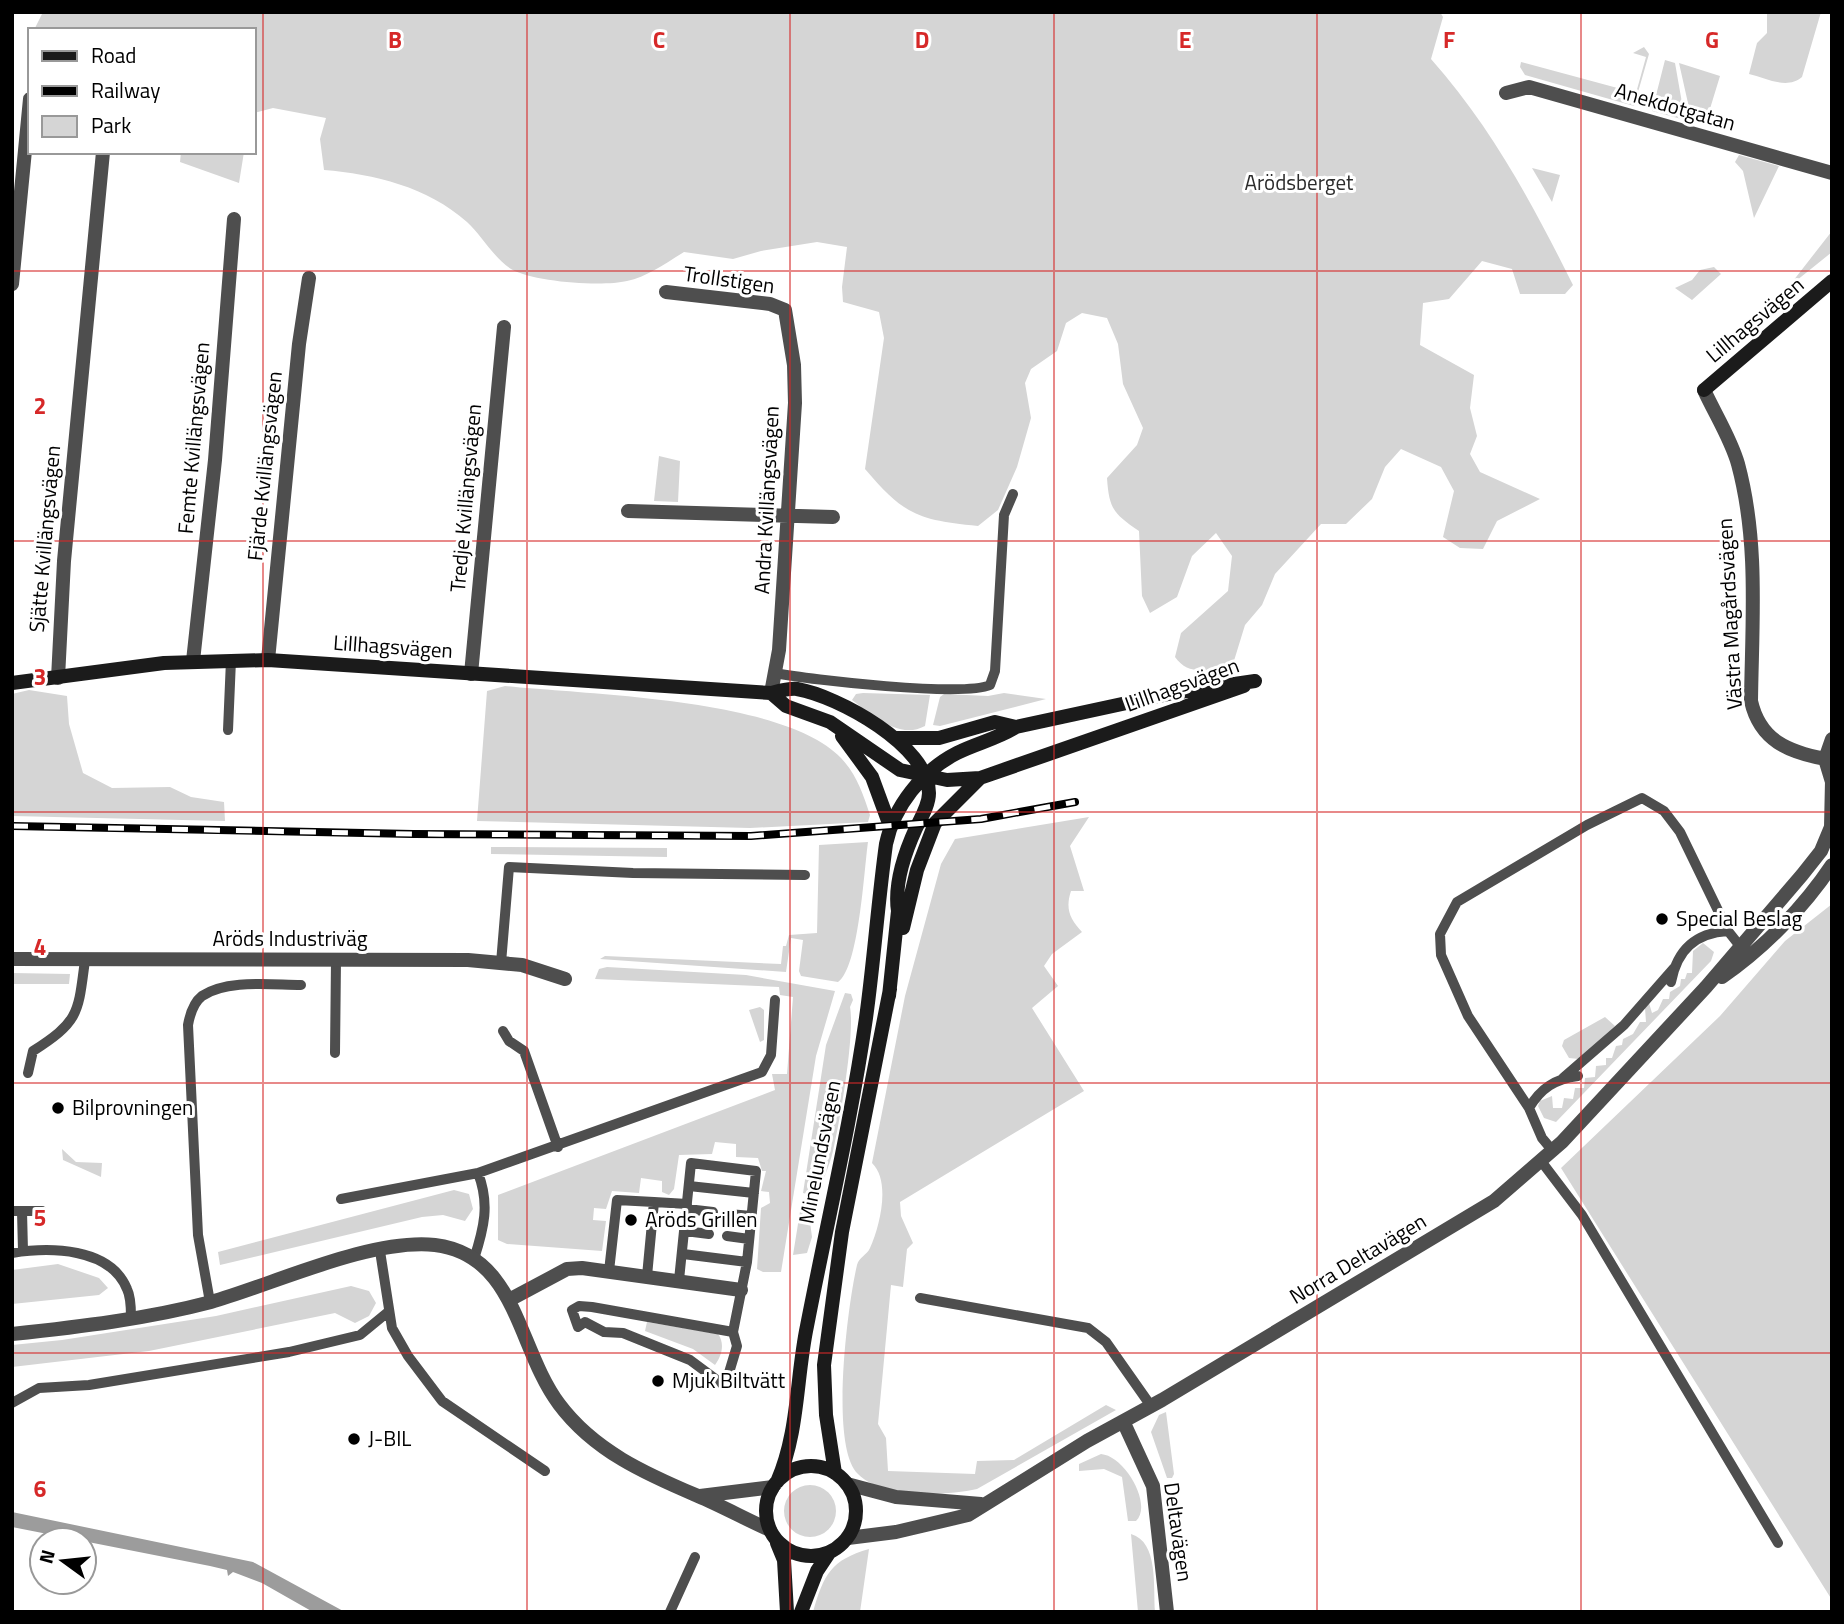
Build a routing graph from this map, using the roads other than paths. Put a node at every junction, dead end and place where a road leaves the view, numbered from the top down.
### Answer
1 (1506, 93) dead end
2 (28, 107) edge
3 (18, 149) edge
4 (103, 154) edge
5 (1832, 173) edge
6 (234, 219) dead end
7 (309, 278) dead end
8 (1832, 281) edge
9 (12, 284) edge
10 (666, 292) dead end
11 (785, 310) joint
12 (504, 327) dead end
13 (1704, 390) joint
14 (1013, 494) dead end
15 (628, 511) dead end
16 (788, 517) junction
17 (833, 517) dead end
18 (231, 660) junction
19 (268, 660) junction
20 (193, 661) junction
21 (775, 673) junction
22 (471, 674) junction
23 (58, 678) junction
24 (12, 683) edge
25 (771, 693) junction
26 (830, 722) junction
27 (1016, 727) junction
28 (228, 730) dead end
29 (895, 738) junction
30 (1832, 739) edge
31 (1825, 759) junction
32 (925, 776) junction
33 (979, 778) junction
34 (1832, 782) edge
35 (935, 823) joint
36 (890, 827) junction
37 (1832, 865) edge
38 (805, 876) dead end
39 (1728, 931) junction
40 (1744, 953) junction
41 (12, 959) edge
42 (85, 960) junction
43 (336, 960) junction
44 (501, 962) junction
45 (1674, 968) junction
46 (565, 979) dead end
47 (1671, 982) dead end
48 (301, 985) dead end
49 (888, 996) junction
50 (775, 1000) dead end
51 (503, 1031) dead end
52 (335, 1053) dead end
53 (28, 1073) dead end
54 (1578, 1076) dead end
55 (1563, 1078) junction
56 (1529, 1108) junction
57 (558, 1147) junction
58 (1552, 1150) junction
59 (1541, 1161) junction
60 (478, 1174) junction
61 (689, 1186) junction
62 (754, 1194) junction
63 (341, 1199) dead end
64 (654, 1202) junction
65 (687, 1207) junction
66 (17, 1211) edge
67 (42, 1211) dead end
68 (713, 1212) dead end
69 (729, 1214) dead end
70 (751, 1216) junction
71 (685, 1231) junction
72 (709, 1234) dead end
73 (727, 1236) dead end
74 (749, 1239) junction
75 (380, 1251) junction
76 (18, 1252) edge
77 (683, 1254) junction
78 (474, 1259) junction
79 (747, 1262) junction
80 (609, 1271) junction
81 (647, 1276) junction
82 (678, 1280) junction
83 (741, 1290) junction
84 (920, 1298) dead end
85 (509, 1300) junction
86 (210, 1302) junction
87 (388, 1312) junction
88 (625, 1313) junction
89 (131, 1317) junction
90 (733, 1332) junction
91 (623, 1333) junction
92 (12, 1334) edge
93 (12, 1403) edge
94 (1151, 1406) junction
95 (1123, 1421) junction
96 (545, 1471) dead end
97 (835, 1473) junction
98 (775, 1484) junction
99 (847, 1484) junction
100 (699, 1496) junction
101 (981, 1504) junction
102 (773, 1535) junction
103 (848, 1538) junction
104 (1778, 1543) dead end
105 (829, 1553) junction
106 (695, 1557) dead end
107 (670, 1612) edge
108 (787, 1612) edge
109 (801, 1612) edge
110 (1167, 1612) edge

1 - 5 street, Anekdotgatan
2 - 3 street
3 - 9 street
4 - 23 street, Sjätte Kvillängsvägen
6 - 20 street, Femte Kvillängsvägen
7 - 19 street, Fjärde Kvillängsvägen
8 - 13 main road, Lillhagsvägen
10 - 11 street, Trollstigen
11 - 16 street, Andra Kvillängsvägen
12 - 22 street, Tredje Kvillängsvägen
13 - 31 street, Västra Magårdsvägen
14 - 21 lane
15 - 16 street
16 - 17 street
16 - 21 street, Andra Kvillängsvägen
18 - 19 main road, Lillhagsvägen
18 - 20 main road, Lillhagsvägen
18 - 28 lane
19 - 22 main road, Lillhagsvägen
20 - 23 main road, Lillhagsvägen
21 - 25 street, Andra Kvillängsvägen
22 - 25 main road, Lillhagsvägen
23 - 24 main road, Lillhagsvägen
25 - 26 main road, Lillhagsvägen
25 - 29 main road, Lillhagsvägen
26 - 32 main road, Lillhagsvägen
26 - 36 main road
27 - 29 main road, Lillhagsvägen
27 - 32 main road, Lillhagsvägen
27 - 33 main road, Lillhagsvägen
29 - 32 main road, Lillhagsvägen
30 - 31 street
31 - 34 street, Norra Deltavägen
32 - 33 main road, Lillhagsvägen
32 - 36 main road, Lillhagsvägen
32 - 49 main road
33 - 35 main road, Lillhagsvägen
34 - 40 street, Norra Deltavägen
35 - 49 main road, Minelundsvägen
36 - 98 main road, Minelundsvägen
37 - 40 street, Norra Deltavägen
38 - 44 lane
39 - 40 lane
39 - 45 lane
39 - 56 lane
40 - 58 street, Norra Deltavägen
41 - 42 street, Aröds Industriväg
42 - 43 street, Aröds Industriväg
42 - 53 lane
43 - 44 street, Aröds Industriväg
43 - 52 lane
44 - 46 street, Aröds Industriväg
45 - 47 lane
45 - 55 lane
48 - 86 lane
49 - 97 main road, Minelundsvägen
50 - 57 lane
51 - 57 lane
54 - 55 lane
55 - 56 lane
56 - 58 lane
57 - 60 lane
58 - 59 street, Norra Deltavägen
59 - 94 street, Norra Deltavägen
59 - 104 lane
60 - 63 lane
60 - 78 lane
61 - 62 lane
61 - 62 lane
61 - 65 lane
62 - 70 lane
64 - 65 lane
64 - 80 lane
64 - 81 lane
65 - 68 lane
65 - 71 lane
66 - 67 lane
66 - 76 lane
69 - 70 lane
70 - 74 lane
71 - 72 lane
71 - 77 lane
73 - 74 lane
74 - 79 lane
75 - 78 street
75 - 86 street
75 - 87 lane
76 - 89 lane
77 - 79 lane
77 - 82 lane
78 - 85 street
79 - 83 lane
80 - 81 street
80 - 85 street
81 - 82 street
82 - 83 street
83 - 90 lane
84 - 94 lane
85 - 100 street
86 - 89 street
87 - 93 lane
87 - 96 lane
88 - 90 lane
88 - 91 lane
88 - 91 lane
89 - 92 street
90 - 91 lane
94 - 95 street, Norra Deltavägen
95 - 101 street, Norra Deltavägen
95 - 110 street, Deltavägen
97 - 98 main road
97 - 99 main road
98 - 100 street
98 - 102 main road, Minelundsvägen
99 - 101 street
99 - 103 main road
100 - 102 street
101 - 103 street, Norra Deltavägen
102 - 105 main road
102 - 108 main road, Minelundsvägen
103 - 105 main road
105 - 109 main road
106 - 107 lane

